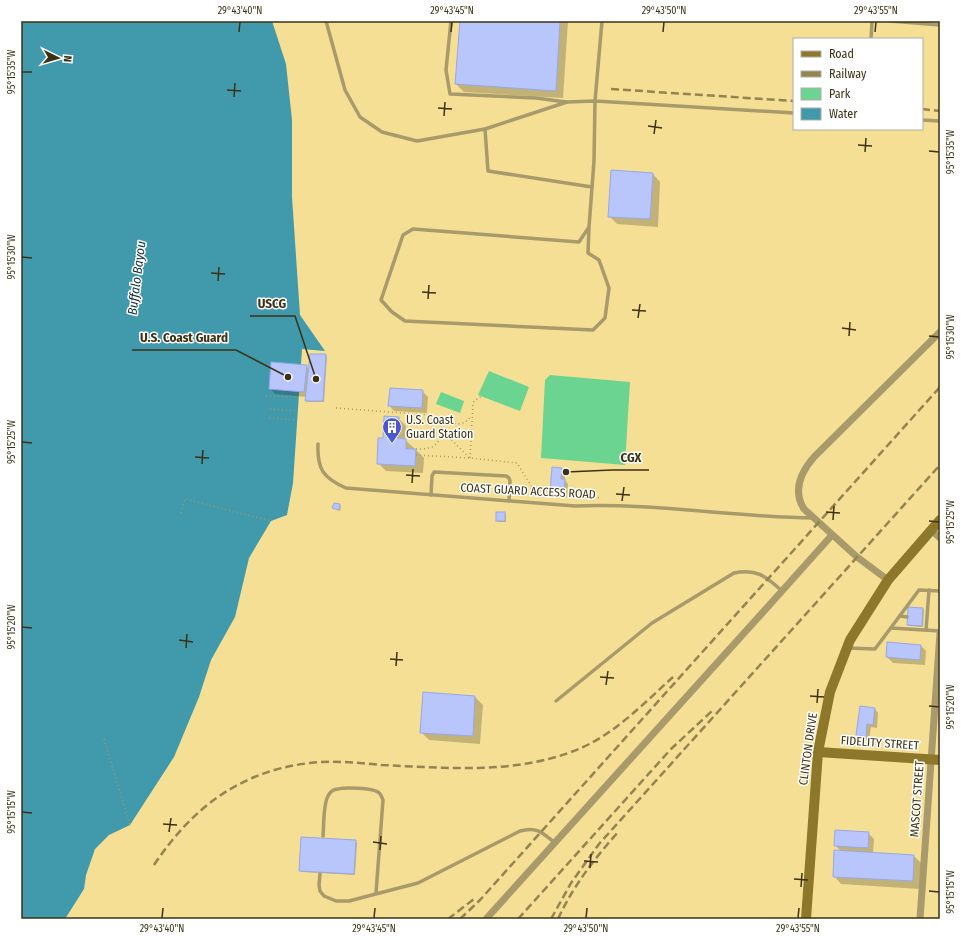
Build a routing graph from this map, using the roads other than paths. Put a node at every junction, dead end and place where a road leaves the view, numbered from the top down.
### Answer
1 (326, 21) edge
2 (451, 21) edge
3 (602, 21) edge
4 (872, 21) edge
5 (890, 21) edge
6 (940, 25) edge
7 (871, 38) edge
8 (595, 101) junction
9 (567, 102) junction
10 (793, 113) edge
11 (923, 120) edge
12 (940, 121) edge
13 (485, 129) junction
14 (592, 187) junction
15 (588, 227) junction
16 (940, 332) edge
17 (318, 444) dead end
18 (431, 495) junction
19 (509, 501) junction
20 (814, 518) junction
21 (940, 520) edge
22 (931, 530) junction
23 (832, 534) junction
24 (940, 538) edge
25 (888, 580) junction
26 (929, 590) junction
27 (782, 591) junction
28 (940, 591) edge
29 (900, 616) junction
30 (907, 617) dead end
31 (891, 628) junction
32 (926, 630) junction
33 (940, 632) edge
34 (847, 648) junction
35 (556, 701) dead end
36 (818, 752) junction
37 (935, 760) edge
38 (323, 836) dead end
39 (555, 843) junction
40 (320, 874) dead end
41 (376, 893) junction
42 (486, 919) edge
43 (806, 919) edge
44 (920, 919) edge

1 - 13 lane
2 - 9 lane
3 - 8 lane
4 - 7 lane
5 - 6 lane
8 - 9 lane
8 - 10 lane
8 - 14 lane
9 - 13 lane
11 - 12 lane
13 - 14 lane
14 - 15 lane
15 - 15 lane
16 - 20 street
17 - 18 lane, COAST GUARD ACCESS ROAD
18 - 19 lane, COAST GUARD ACCESS ROAD
18 - 19 lane
19 - 20 lane, COAST GUARD ACCESS ROAD
20 - 23 street
21 - 22 main road, CLINTON DRIVE
22 - 24 street
22 - 25 main road, CLINTON DRIVE
23 - 25 street
23 - 27 street
25 - 34 main road, CLINTON DRIVE
26 - 28 lane
26 - 29 lane
26 - 32 lane
27 - 35 lane
27 - 39 street
29 - 30 lane
29 - 31 lane
31 - 32 lane
31 - 34 lane
32 - 33 lane
33 - 37 street, MASCOT STREET
34 - 36 main road, CLINTON DRIVE
36 - 37 main road, FIDELITY STREET
36 - 43 main road, CLINTON DRIVE
37 - 44 street, MASCOT STREET
38 - 41 lane
39 - 41 lane
39 - 42 street
40 - 41 lane

